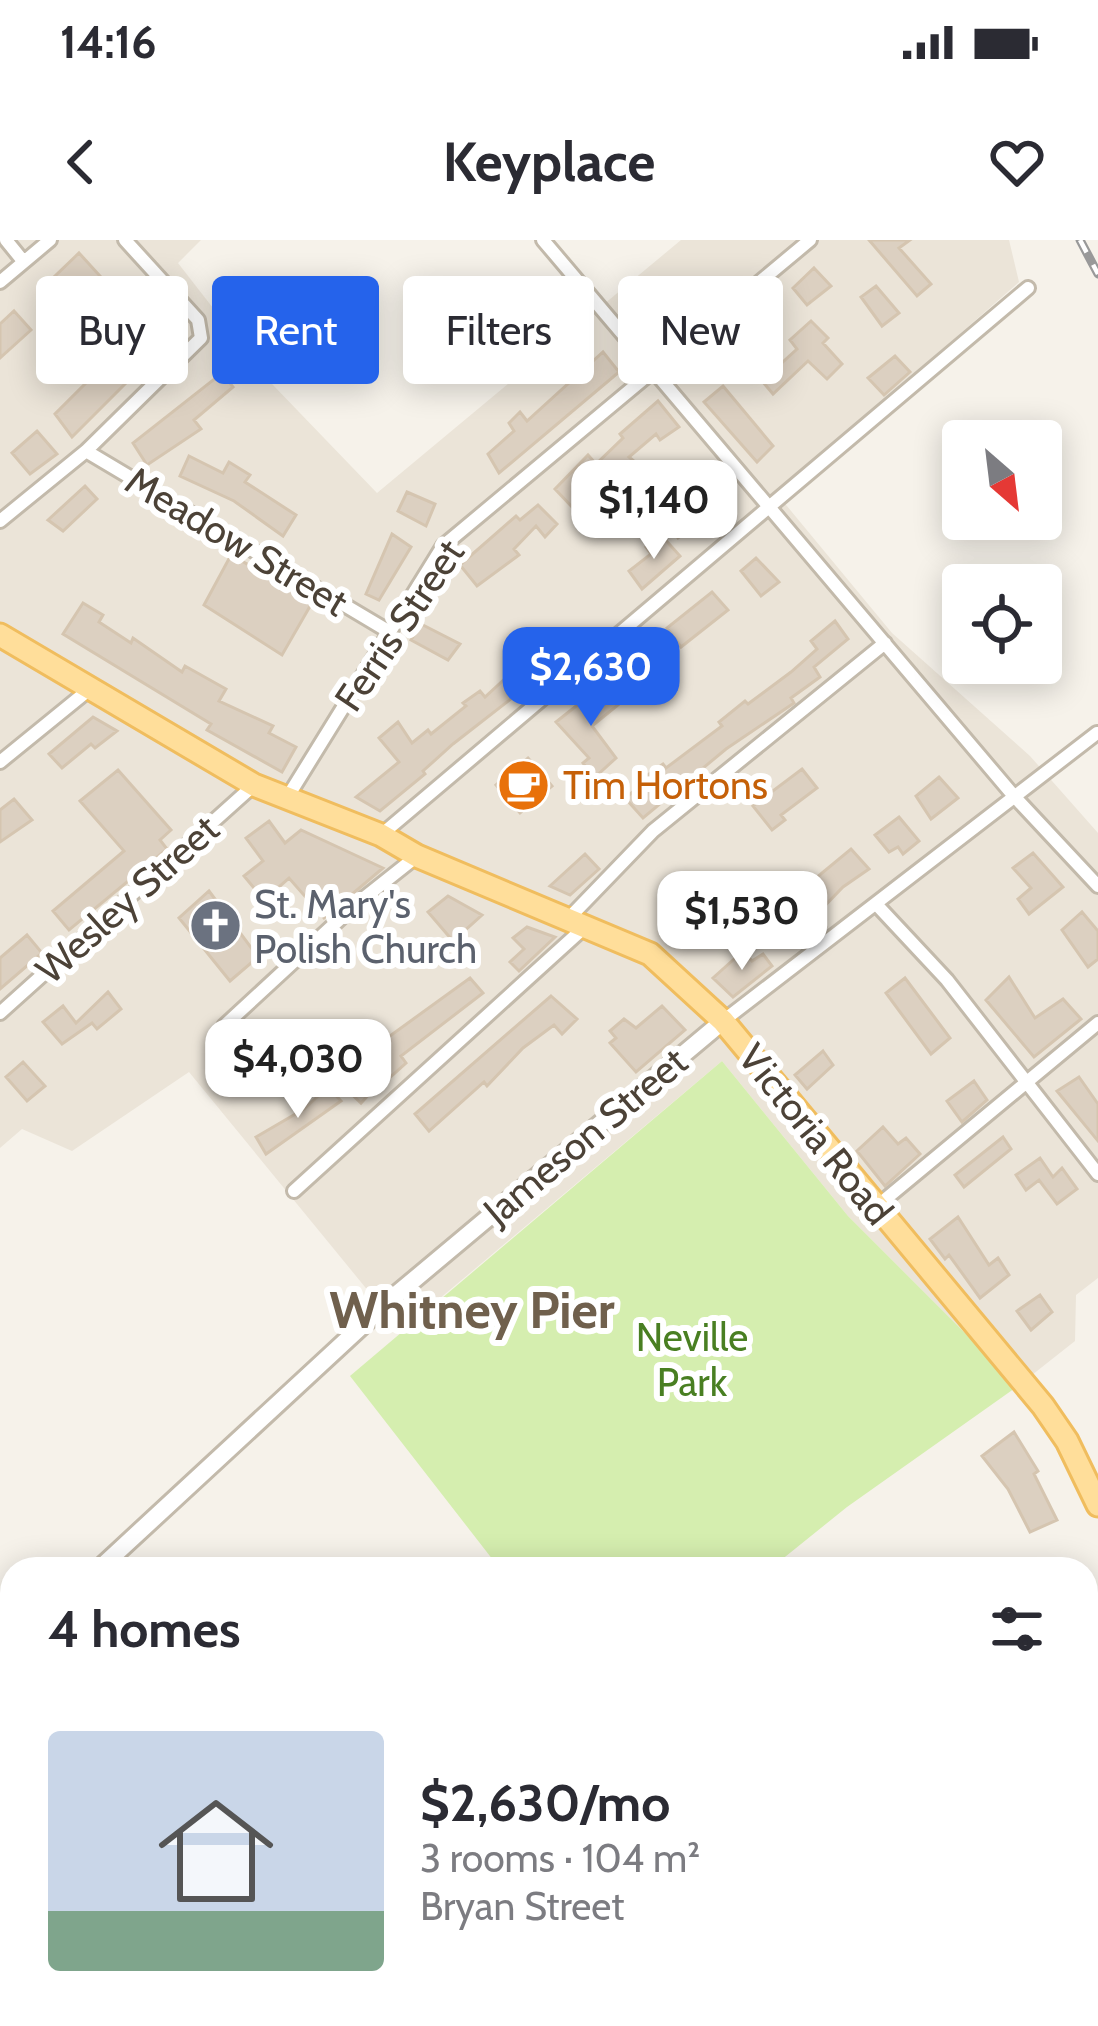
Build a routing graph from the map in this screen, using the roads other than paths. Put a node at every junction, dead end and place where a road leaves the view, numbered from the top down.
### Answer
1 (6, 240) edge
2 (50, 240) edge
3 (125, 240) edge
4 (543, 240) edge
5 (810, 240) edge
6 (23, 261) junction
7 (766, 276) edge
8 (0, 283) edge
9 (1028, 288) dead end
10 (618, 330) edge
11 (634, 384) edge
12 (663, 384) edge
13 (86, 452) junction
14 (774, 508) junction
15 (0, 521) edge
16 (388, 631) junction
17 (0, 635) edge
18 (885, 643) junction
19 (91, 688) junction
20 (1096, 733) edge
21 (0, 762) edge
22 (254, 785) junction
23 (1012, 795) junction
24 (287, 798) junction
25 (381, 835) junction
26 (417, 856) junction
27 (1098, 886) edge
28 (876, 904) junction
29 (579, 920) junction
30 (0, 1013) edge
31 (723, 1021) junction
32 (1098, 1023) edge
33 (224, 1026) dead end
34 (1024, 1083) junction
35 (1098, 1174) edge
36 (294, 1191) dead end
37 (875, 1208) junction
38 (1098, 1505) edge
39 (112, 1557) edge

1 - 6 street
2 - 6 street
3 - 13 street
4 - 10 street
5 - 7 street, Ferris Street
6 - 8 street
9 - 14 street
11 - 16 street, Ferris Street
12 - 14 street
13 - 15 street
13 - 16 street, Meadow Street
14 - 18 street
14 - 25 street
16 - 24 street, Ferris Street
17 - 19 main road, Victoria Road
18 - 23 street
18 - 29 street
19 - 21 street
19 - 22 main road, Victoria Road
20 - 23 street, Jameson Street
22 - 24 main road, Victoria Road
22 - 30 street, Wesley Street
23 - 27 street
23 - 28 street, Jameson Street
24 - 25 main road, Victoria Road
25 - 26 main road, Victoria Road
26 - 29 main road, Victoria Road
26 - 33 street
28 - 31 street, Jameson Street
28 - 34 street
29 - 31 main road, Victoria Road
29 - 36 street
31 - 37 main road, Victoria Road
31 - 39 street, Jameson Street
32 - 34 street
34 - 35 street
34 - 37 street
37 - 38 main road, Victoria Road

